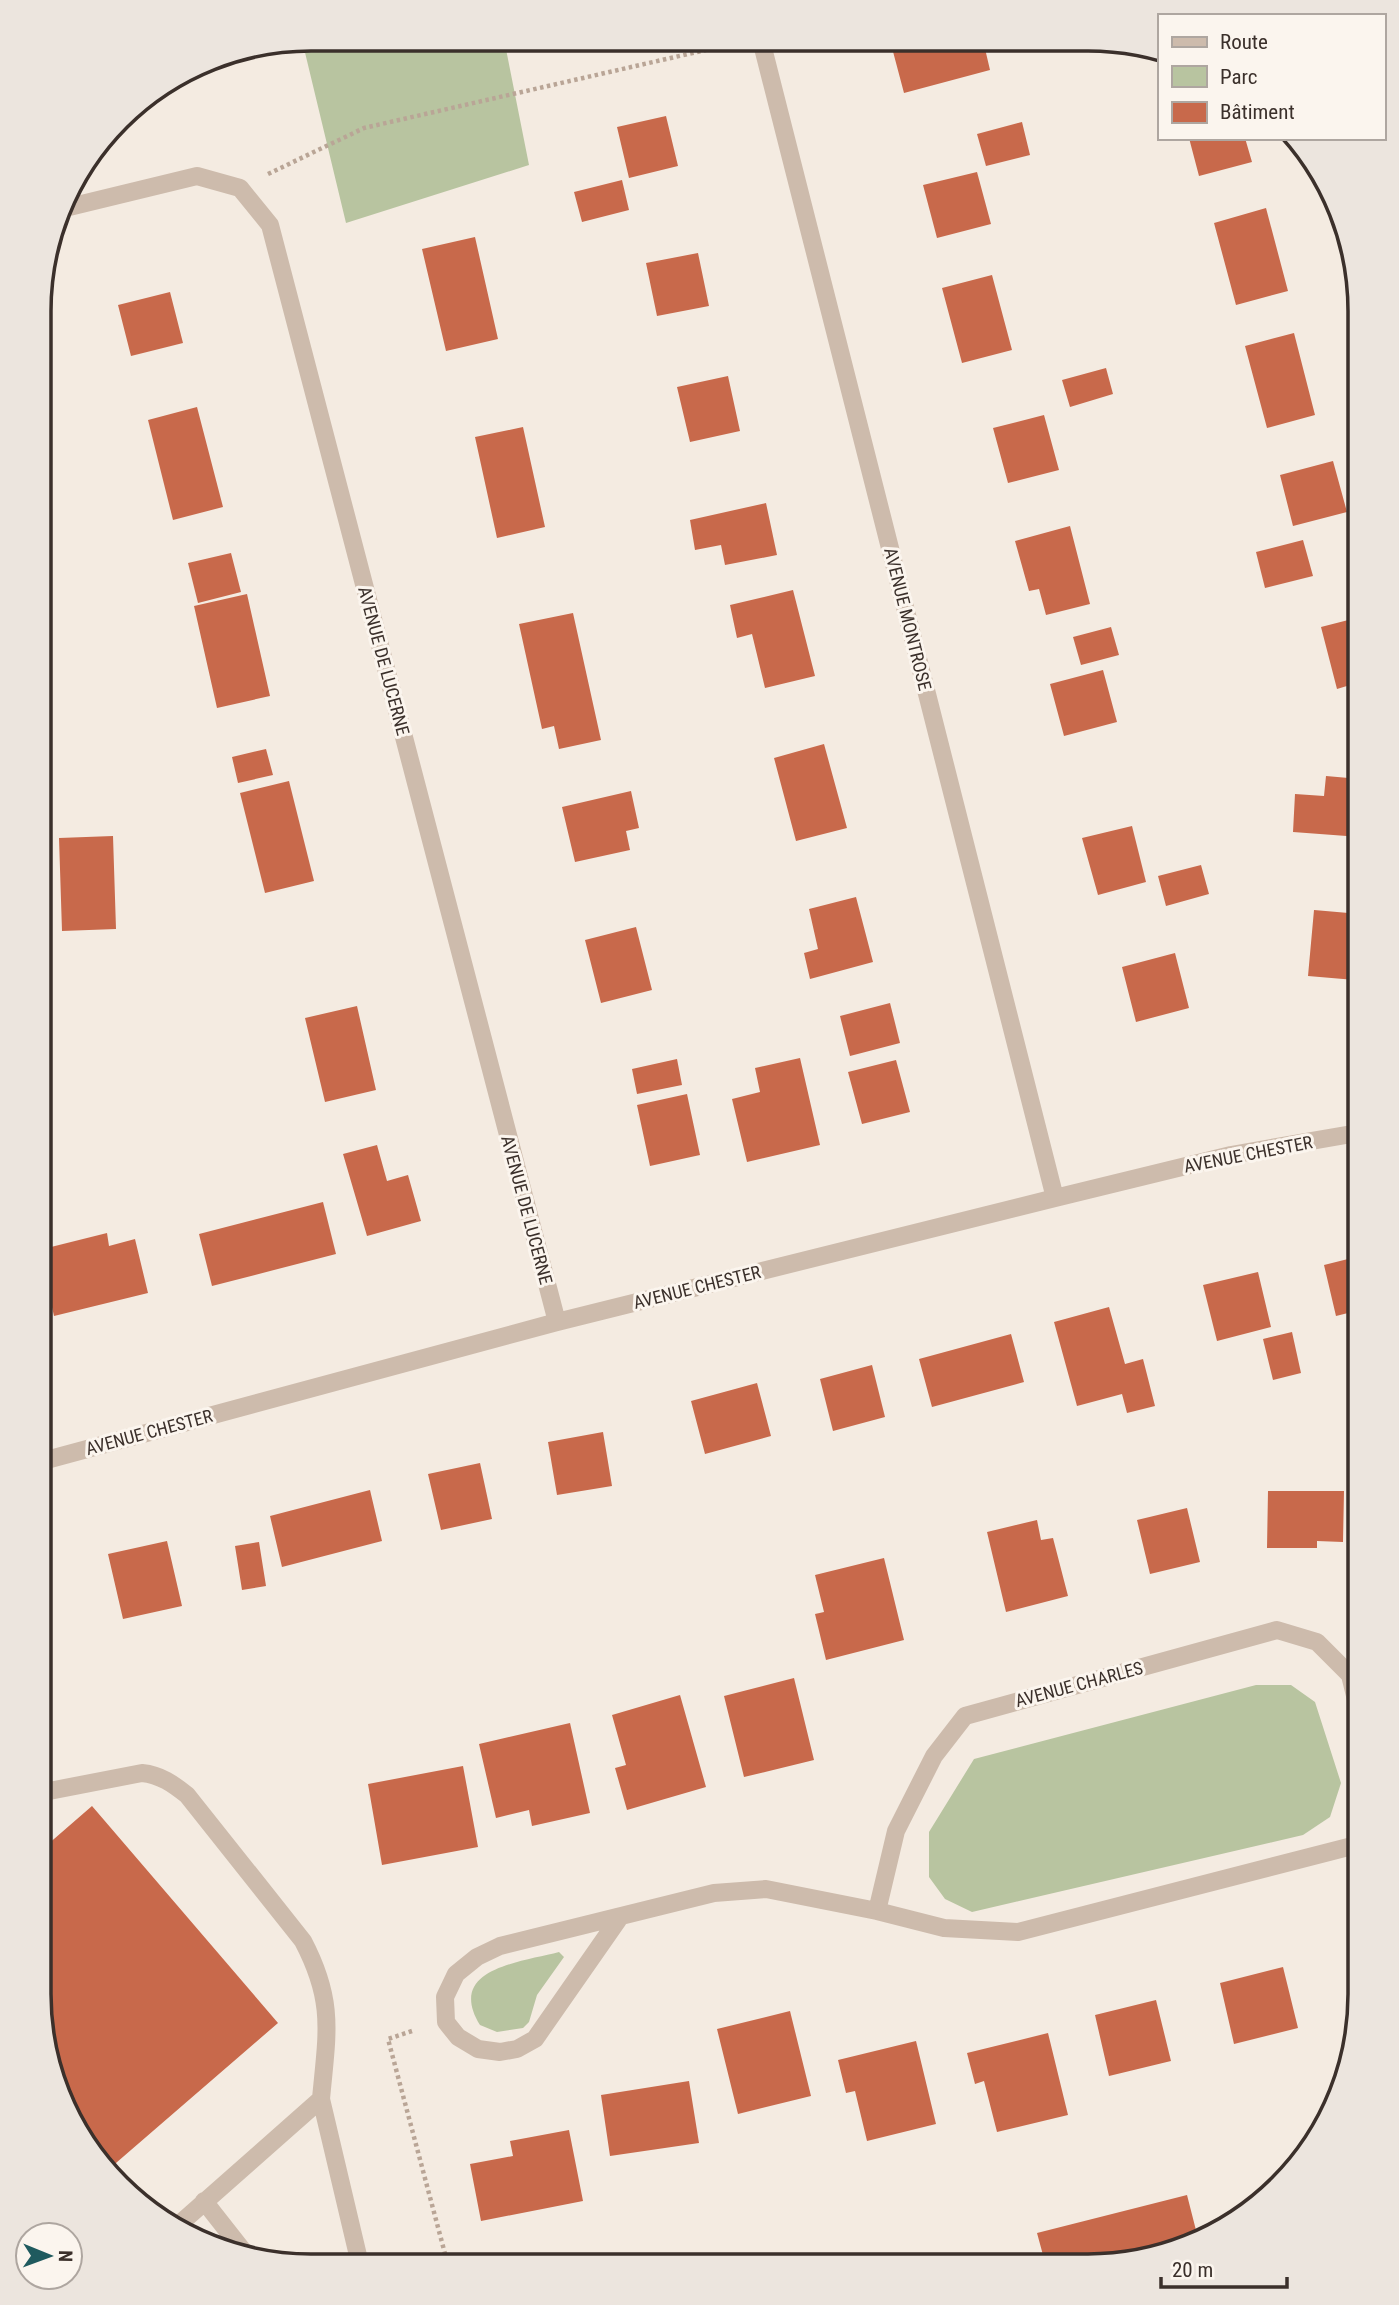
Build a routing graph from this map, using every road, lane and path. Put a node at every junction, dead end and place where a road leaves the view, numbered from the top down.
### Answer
1 (702, 51) edge
2 (764, 51) edge
3 (268, 174) dead end
4 (73, 206) edge
5 (1348, 1135) edge
6 (1055, 1198) junction
7 (557, 1322) junction
8 (51, 1459) edge
9 (1348, 1673) edge
10 (51, 1791) edge
11 (1348, 1847) edge
12 (877, 1911) junction
13 (620, 1917) junction
14 (412, 2031) dead end
15 (321, 2099) junction
16 (204, 2201) junction
17 (183, 2221) edge
18 (237, 2243) edge
19 (358, 2254) edge
20 (445, 2254) edge

1 - 3 path
2 - 6 street, AVENUE MONTROSE
4 - 7 street, AVENUE DE LUCERNE
5 - 6 street, AVENUE CHESTER
6 - 7 street, AVENUE CHESTER
7 - 8 street, AVENUE CHESTER
9 - 12 street, AVENUE CHARLES
10 - 15 street
11 - 12 street
12 - 13 street
13 - 13 street
14 - 20 path
15 - 16 street
15 - 19 street
16 - 17 street
16 - 18 street

